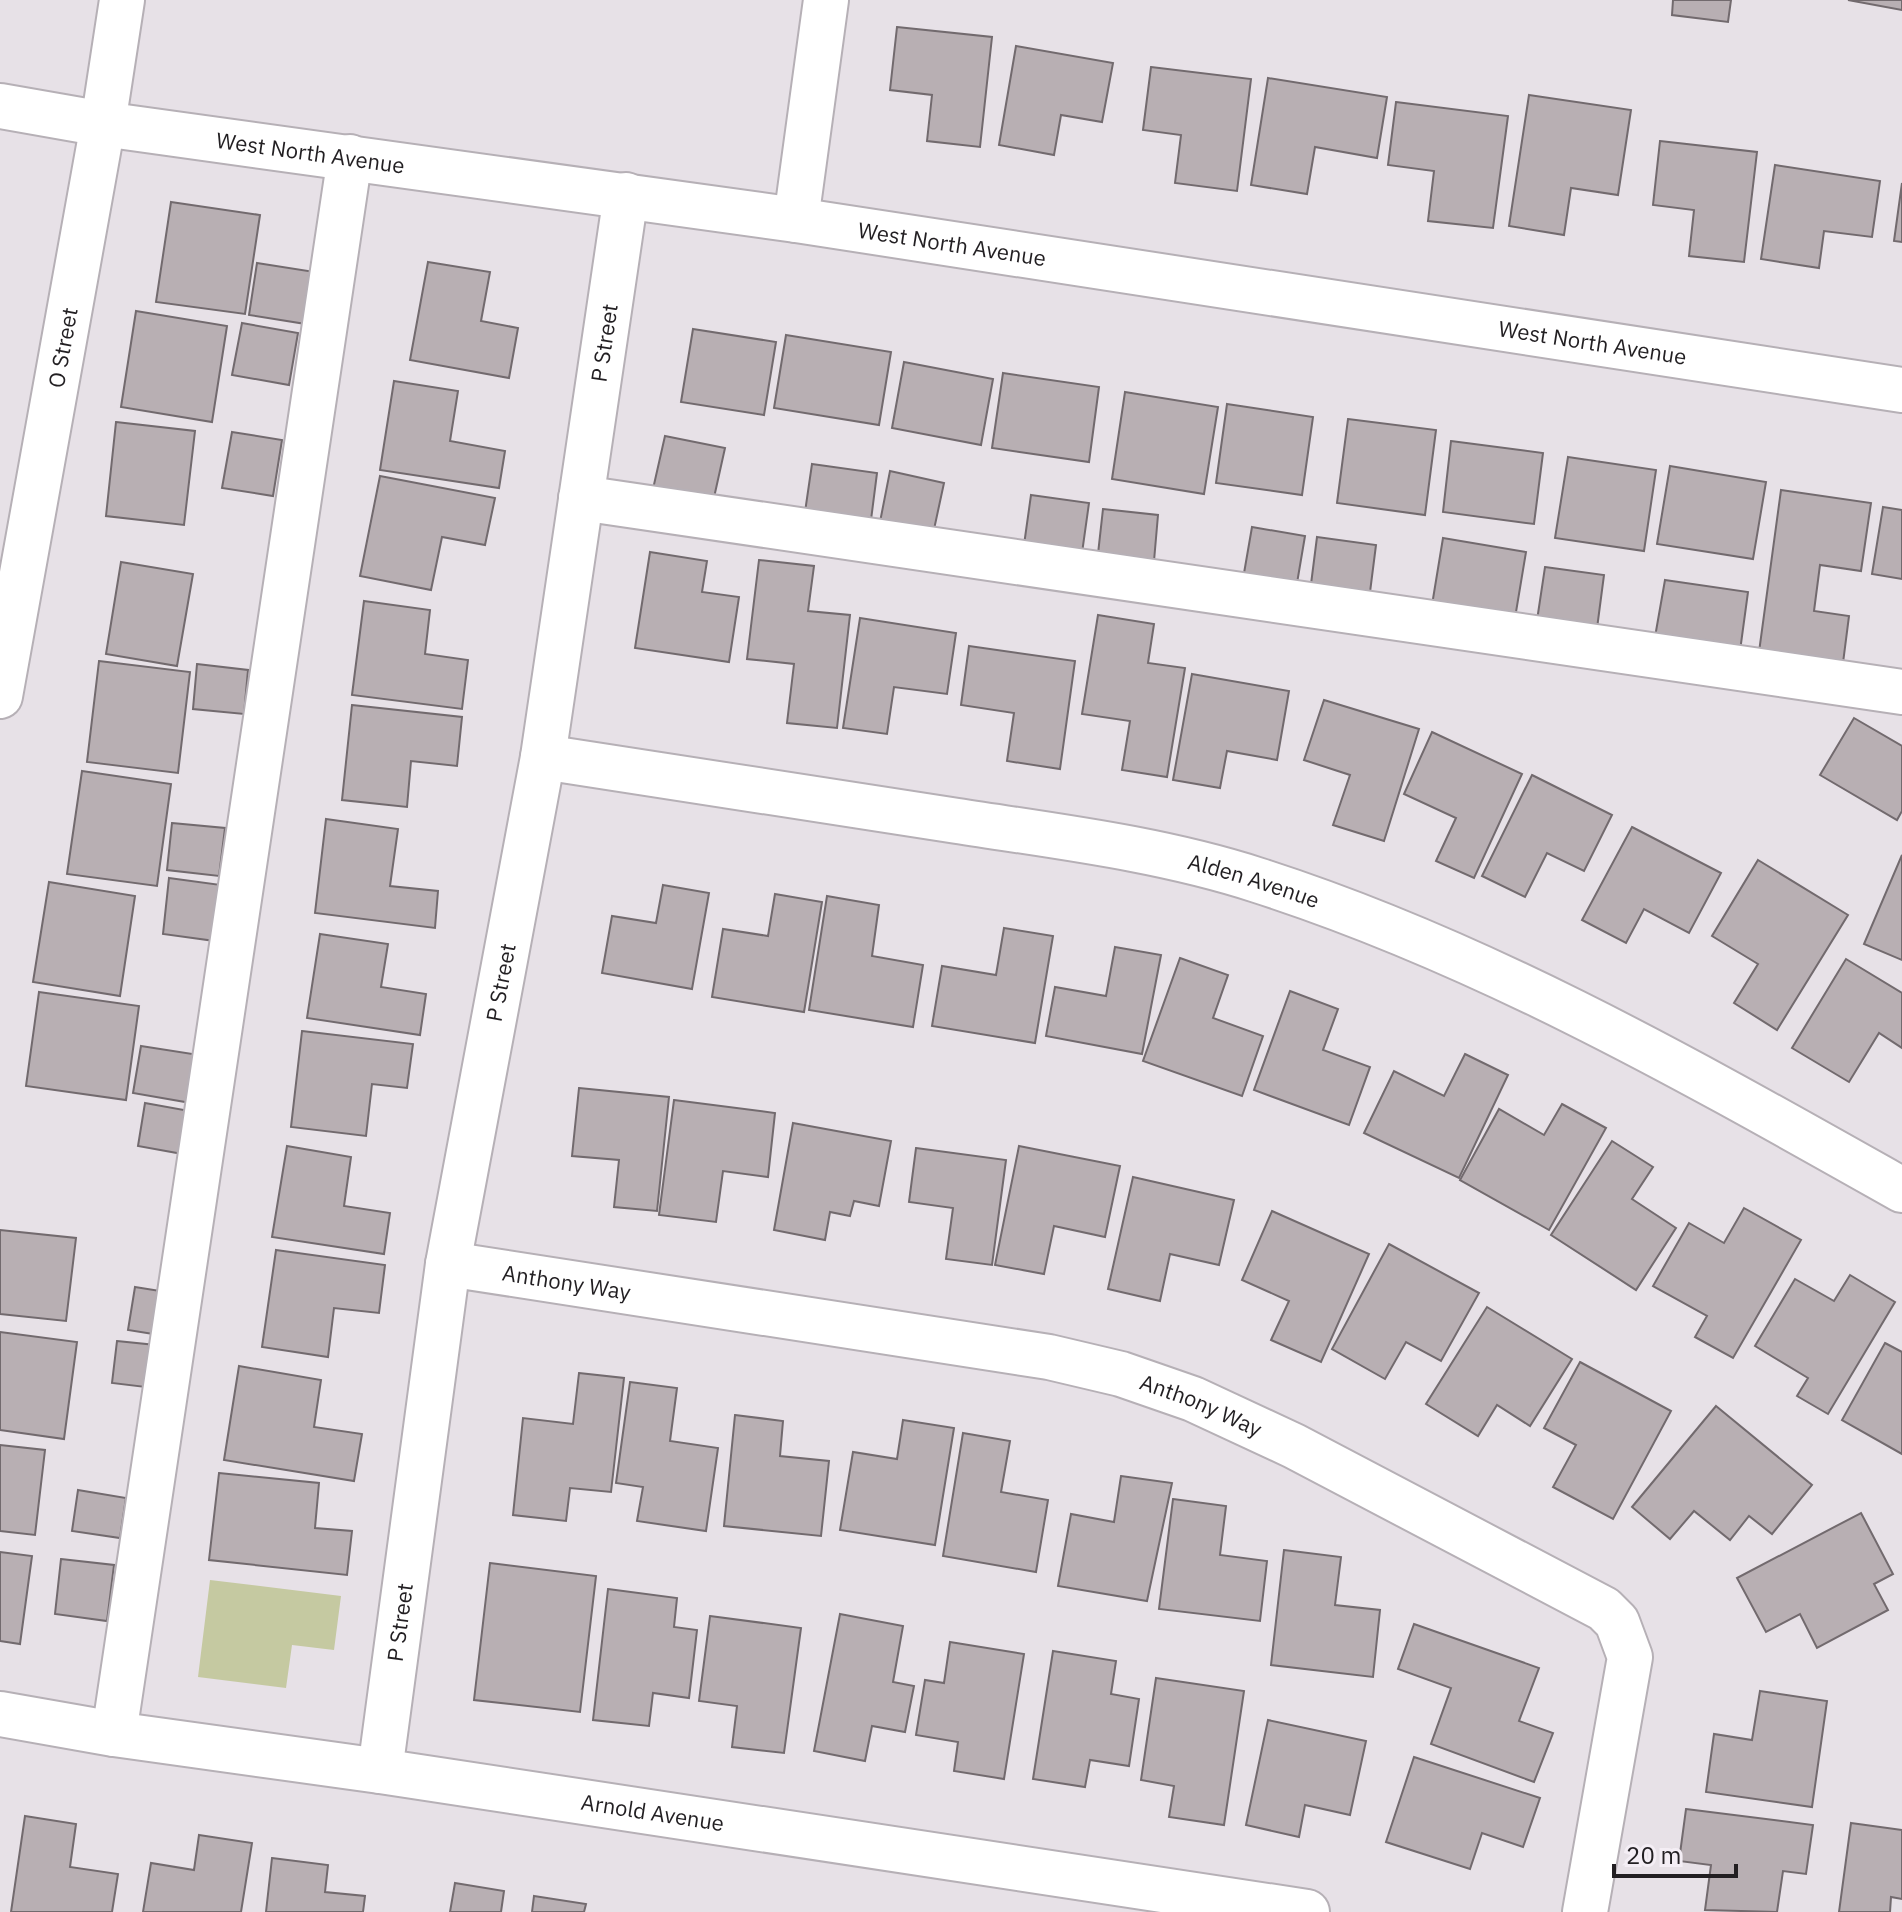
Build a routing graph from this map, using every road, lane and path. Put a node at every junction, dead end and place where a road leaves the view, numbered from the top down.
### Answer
1 (122, 0) edge
2 (826, 0) edge
3 (0, 106) edge
4 (103, 124) junction
5 (350, 157) junction
6 (626, 195) junction
7 (796, 220) junction
8 (1902, 390) edge
9 (581, 498) junction
10 (12, 560) edge
11 (1902, 692) edge
12 (0, 696) edge
13 (543, 757) junction
14 (1902, 1190) edge
15 (448, 1264) junction
16 (0, 1714) edge
17 (114, 1734) junction
18 (380, 1771) junction
19 (1307, 1912) edge
20 (1585, 1912) edge

1 - 4 street, O Street
2 - 7 street
3 - 4 street, West North Avenue
4 - 5 street, West North Avenue
4 - 10 street, O Street
5 - 6 street, West North Avenue
5 - 17 street
6 - 7 street, West North Avenue
6 - 9 street, P Street
7 - 8 street, West North Avenue
9 - 11 street
9 - 13 street, P Street
10 - 12 street, O Street
13 - 14 street, Alden Avenue
13 - 15 street, P Street
15 - 18 street, P Street
15 - 20 street, Anthony Way
16 - 17 street, Arnold Avenue
17 - 18 street, Arnold Avenue
18 - 19 street, Arnold Avenue

